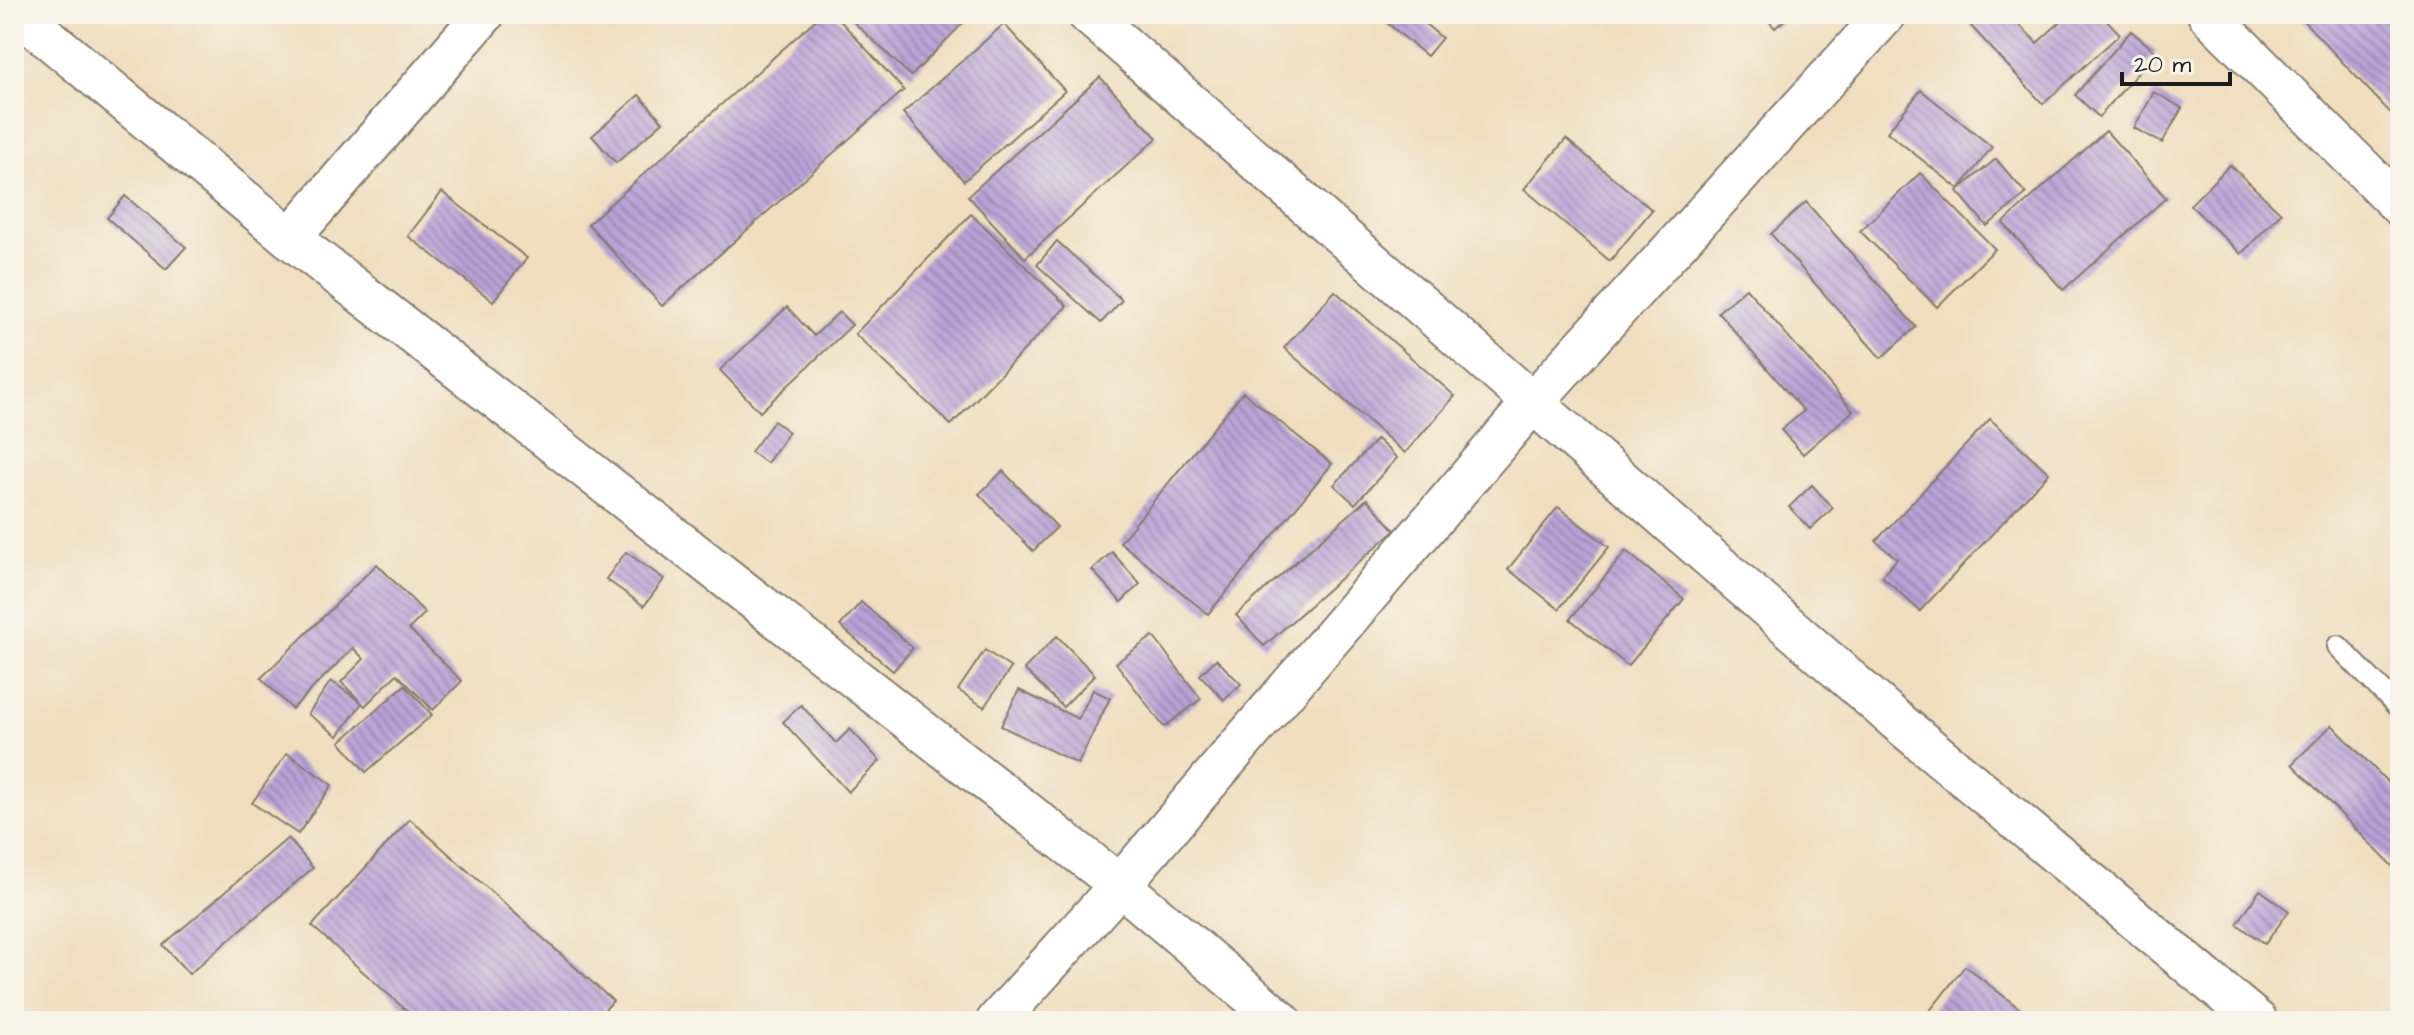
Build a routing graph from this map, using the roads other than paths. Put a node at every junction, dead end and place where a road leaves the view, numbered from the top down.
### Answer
1 (19, 14) edge
2 (484, 14) edge
3 (1088, 14) edge
4 (1886, 14) edge
5 (2208, 14) edge
6 (2400, 206) edge
7 (290, 238) junction
8 (1533, 402) junction
9 (2338, 646) dead end
10 (2400, 709) edge
11 (1120, 885) junction
12 (997, 1021) edge
13 (1281, 1021) edge
14 (2257, 1021) edge

1 - 7 street
2 - 7 street
3 - 8 street
4 - 8 street
5 - 6 street
7 - 11 street
8 - 11 street
8 - 14 street
9 - 10 lane
11 - 12 street
11 - 13 street

